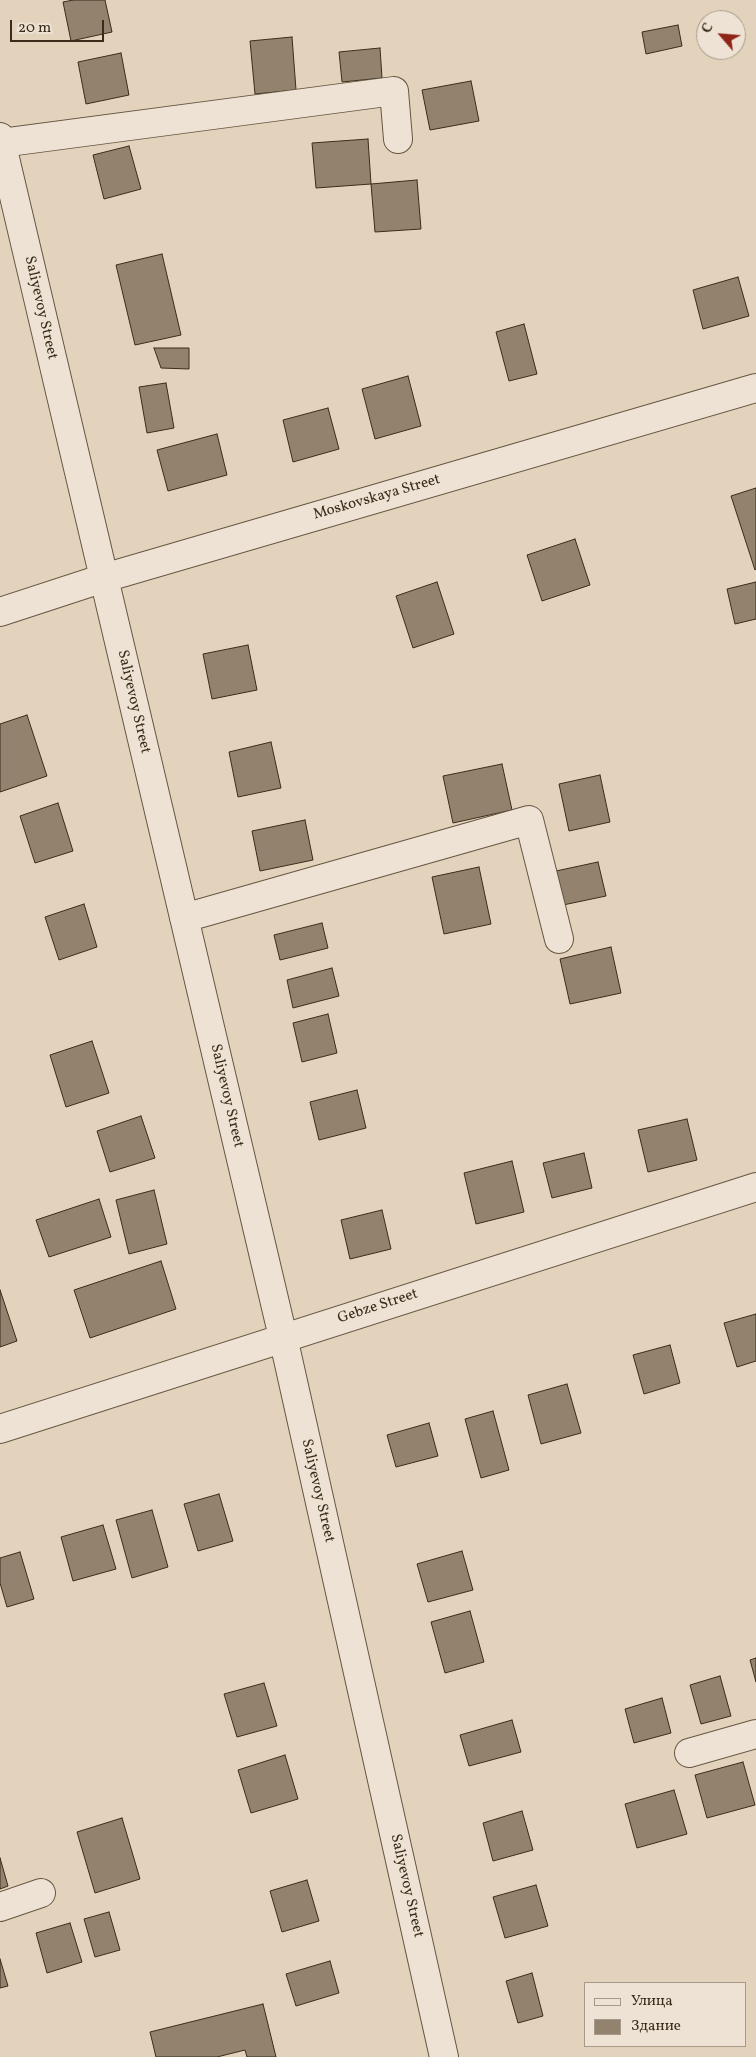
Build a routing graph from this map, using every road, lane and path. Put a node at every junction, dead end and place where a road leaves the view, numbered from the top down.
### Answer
1 (398, 139) dead end
2 (2, 152) edge
3 (756, 388) edge
4 (104, 578) junction
5 (0, 612) edge
6 (184, 918) junction
7 (559, 939) dead end
8 (756, 1187) edge
9 (283, 1337) junction
10 (0, 1429) edge
11 (756, 1734) edge
12 (689, 1754) dead end
13 (42, 1893) dead end
14 (0, 1907) edge
15 (444, 2057) edge

1 - 2 street
2 - 4 street, Saliyevoy Street
3 - 4 street, Moskovskaya Street
4 - 5 street, Moskovskaya Street
4 - 6 street, Saliyevoy Street
6 - 7 street
6 - 9 street, Saliyevoy Street
8 - 9 street, Gebze Street
9 - 10 street, Gebze Street
9 - 15 street, Saliyevoy Street
11 - 12 street
13 - 14 street

